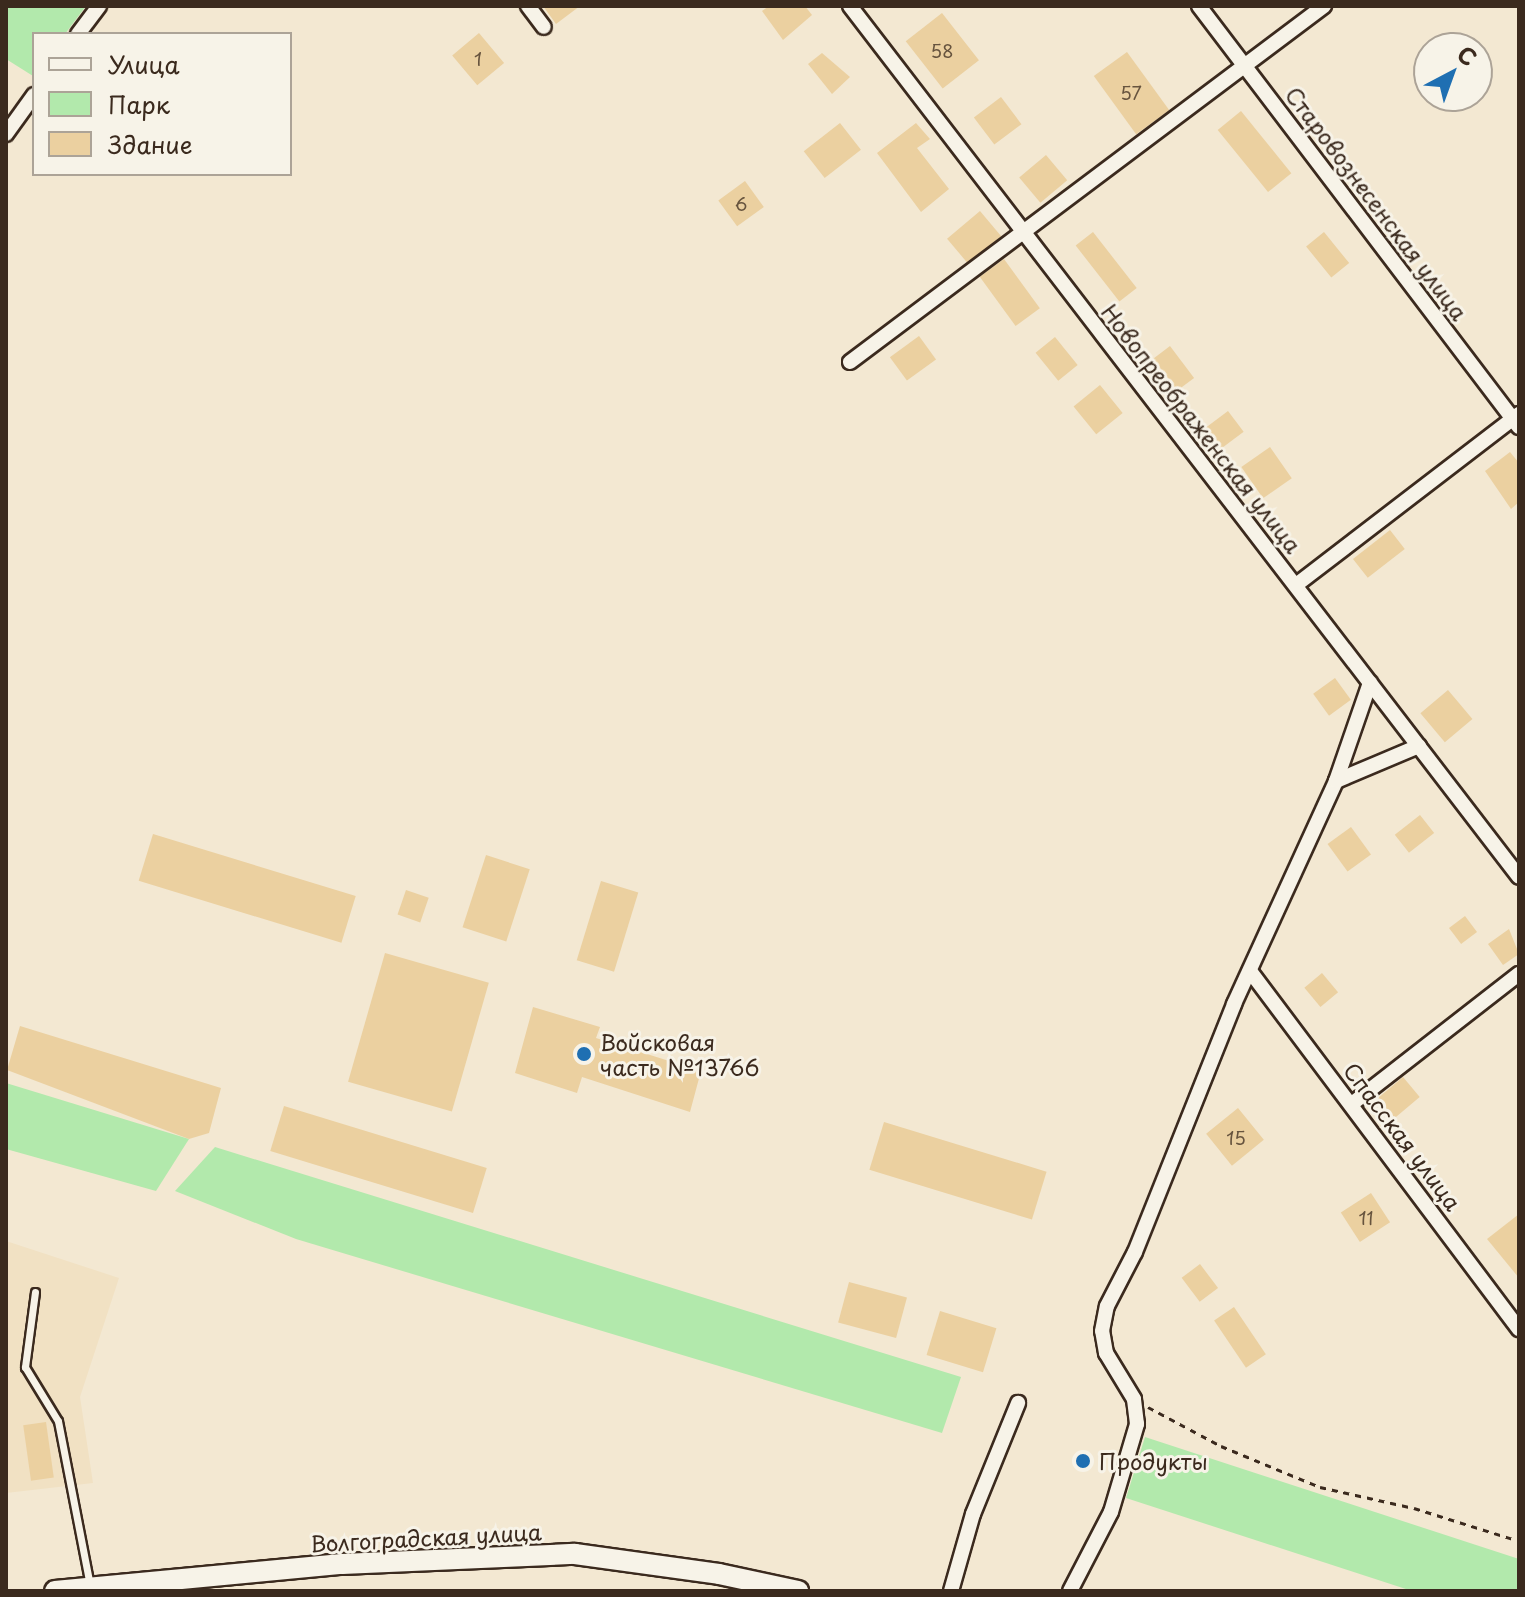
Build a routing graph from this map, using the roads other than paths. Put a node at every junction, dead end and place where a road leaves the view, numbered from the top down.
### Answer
1 (99, 6) edge
2 (528, 6) edge
3 (850, 6) edge
4 (1199, 6) edge
5 (1324, 6) edge
6 (544, 27) dead end
7 (80, 32) edge
8 (1244, 63) junction
9 (32, 98) edge
10 (6, 134) edge
11 (1022, 232) junction
12 (850, 362) dead end
13 (1517, 420) edge
14 (1296, 585) junction
15 (1370, 683) junction
16 (1419, 746) junction
17 (1336, 781) junction
18 (1519, 877) edge
19 (1250, 971) junction
20 (1519, 974) edge
21 (1353, 1103) junction
22 (35, 1292) dead end
23 (1519, 1329) edge
24 (1018, 1403) dead end
25 (90, 1586) junction
26 (55, 1591) edge
27 (798, 1591) edge
28 (951, 1591) edge
29 (1070, 1591) edge

1 - 7 street
2 - 6 street
3 - 11 street, Новопреображенская улица
4 - 8 street, Старовознесенская улица
5 - 8 street
8 - 11 street
8 - 13 street, Старовознесенская улица
9 - 10 street
11 - 12 street
11 - 14 street, Новопреображенская улица
13 - 14 street
14 - 15 street, Новопреображенская улица
15 - 16 street, Новопреображенская улица
15 - 17 street
16 - 17 street
16 - 18 street, Новопреображенская улица
17 - 19 street
19 - 21 street, Спасская улица
19 - 29 street
20 - 21 street
21 - 23 street, Спасская улица
22 - 25 lane
24 - 28 street
25 - 26 main road, Волгоградская улица
25 - 27 main road, Волгоградская улица

